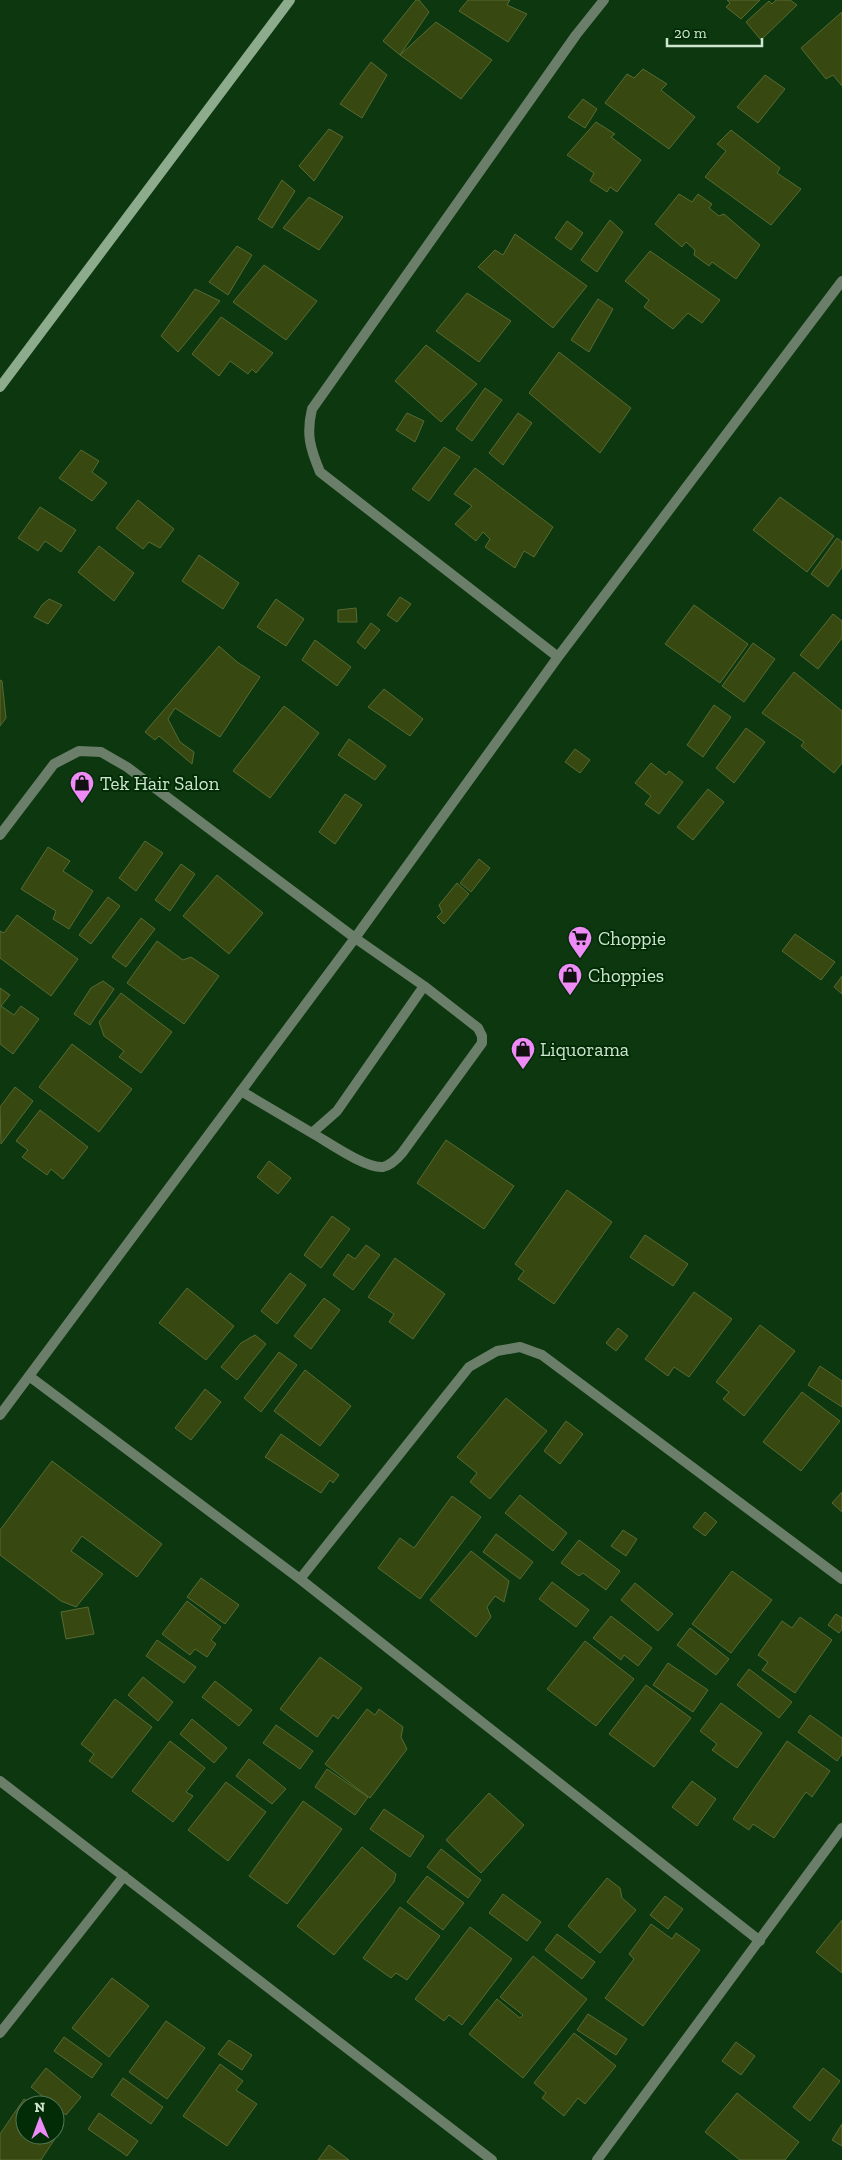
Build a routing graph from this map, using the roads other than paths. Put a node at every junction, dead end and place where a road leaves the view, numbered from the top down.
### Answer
1 (290, 0) edge
2 (604, 0) edge
3 (842, 280) edge
4 (0, 386) edge
5 (558, 657) junction
6 (0, 835) edge
7 (355, 938) junction
8 (424, 986) junction
9 (241, 1091) junction
10 (312, 1133) junction
11 (29, 1376) junction
12 (0, 1415) edge
13 (300, 1579) junction
14 (842, 1579) edge
15 (0, 1781) edge
16 (842, 1828) edge
17 (124, 1876) junction
18 (760, 1941) junction
19 (0, 2032) edge
20 (492, 2160) edge
21 (597, 2160) edge

1 - 4 main road
2 - 5 street
3 - 5 street
5 - 7 street
6 - 7 street
7 - 8 street
7 - 9 street
8 - 10 street
8 - 10 street
9 - 10 street
9 - 11 street
11 - 12 street
11 - 13 street
13 - 14 street
13 - 18 street
15 - 17 street
16 - 18 street
17 - 19 street
17 - 20 street
18 - 21 street

